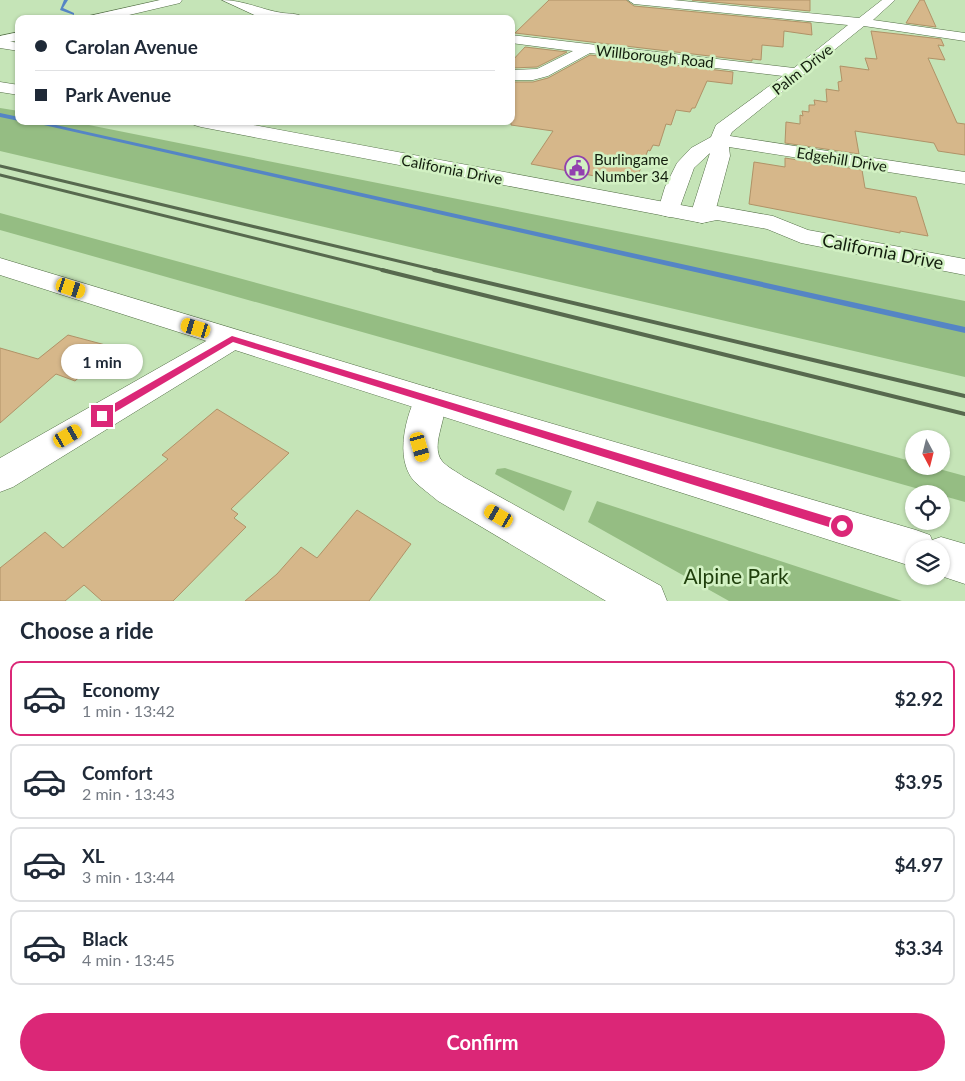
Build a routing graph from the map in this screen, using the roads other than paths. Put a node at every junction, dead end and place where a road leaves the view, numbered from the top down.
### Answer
1 (176, 0) edge
2 (228, 0) edge
3 (634, 0) edge
4 (889, 0) edge
5 (788, 2) dead end
6 (111, 15) edge
7 (268, 15) edge
8 (860, 22) junction
9 (15, 37) edge
10 (965, 37) edge
11 (515, 40) edge
12 (0, 42) edge
13 (15, 46) edge
14 (586, 49) junction
15 (798, 73) junction
16 (515, 76) edge
17 (0, 87) edge
18 (15, 89) edge
19 (222, 125) edge
20 (719, 140) junction
21 (965, 178) edge
22 (669, 210) junction
23 (702, 216) junction
24 (0, 266) edge
25 (965, 268) edge
26 (232, 339) junction
27 (430, 401) junction
28 (0, 476) edge
29 (905, 546) edge
30 (950, 559) edge
31 (965, 564) edge
32 (646, 601) edge

1 - 6 street
2 - 7 street
3 - 8 street
4 - 8 street, Palm Drive
5 - 8 street
8 - 10 street
8 - 15 street, Palm Drive
9 - 12 street
11 - 14 street, Willborough Road
12 - 13 street
14 - 15 street, Willborough Road
14 - 16 street
15 - 20 street, Palm Drive
17 - 18 street
19 - 22 street, California Drive
20 - 21 street, Edgehill Drive
20 - 22 street, Palm Drive
20 - 23 street
22 - 23 street, California Drive
23 - 25 street, California Drive
24 - 26 street
26 - 27 street
26 - 28 street
27 - 29 street
27 - 32 street
30 - 31 street

